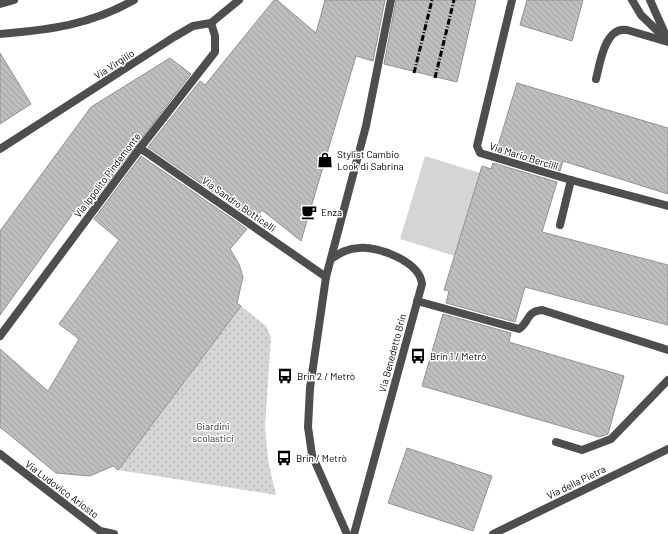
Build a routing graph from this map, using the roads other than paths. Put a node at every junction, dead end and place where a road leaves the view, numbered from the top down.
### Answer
1 (14, 0) edge
2 (134, 0) edge
3 (239, 0) edge
4 (390, 0) edge
5 (512, 0) edge
6 (632, 0) edge
7 (650, 0) edge
8 (0, 4) edge
9 (211, 23) junction
10 (0, 34) edge
11 (668, 41) edge
12 (596, 79) dead end
13 (140, 148) junction
14 (0, 149) edge
15 (571, 180) junction
16 (668, 206) edge
17 (560, 225) dead end
18 (331, 259) junction
19 (326, 277) junction
20 (417, 301) junction
21 (0, 336) edge
22 (668, 350) edge
23 (668, 380) edge
24 (556, 442) dead end
25 (668, 449) edge
26 (0, 454) edge
27 (99, 533) edge
28 (114, 534) edge
29 (347, 534) edge
30 (354, 534) edge
31 (493, 534) edge

1 - 8 street
2 - 10 street
3 - 9 street, Via Virgilio
4 - 18 street
5 - 15 street, Via Mario Bercilli
6 - 11 street
7 - 11 street
9 - 13 street, Via Ippolito Pindemonte
9 - 14 street, Via Virgilio
11 - 12 street
13 - 19 street, Via Sandro Botticelli
13 - 21 street, Via Ippolito Pindemonte
15 - 16 street, Via Mario Bercilli
15 - 17 street
18 - 19 street
18 - 20 street, Via Benedetto Brin
19 - 29 street
20 - 22 street
20 - 30 street, Via Benedetto Brin
23 - 24 street
25 - 31 street, Via della Pietra
26 - 27 street, Via Ludovico Ariosto
27 - 28 street, Via Ludovico Ariosto

